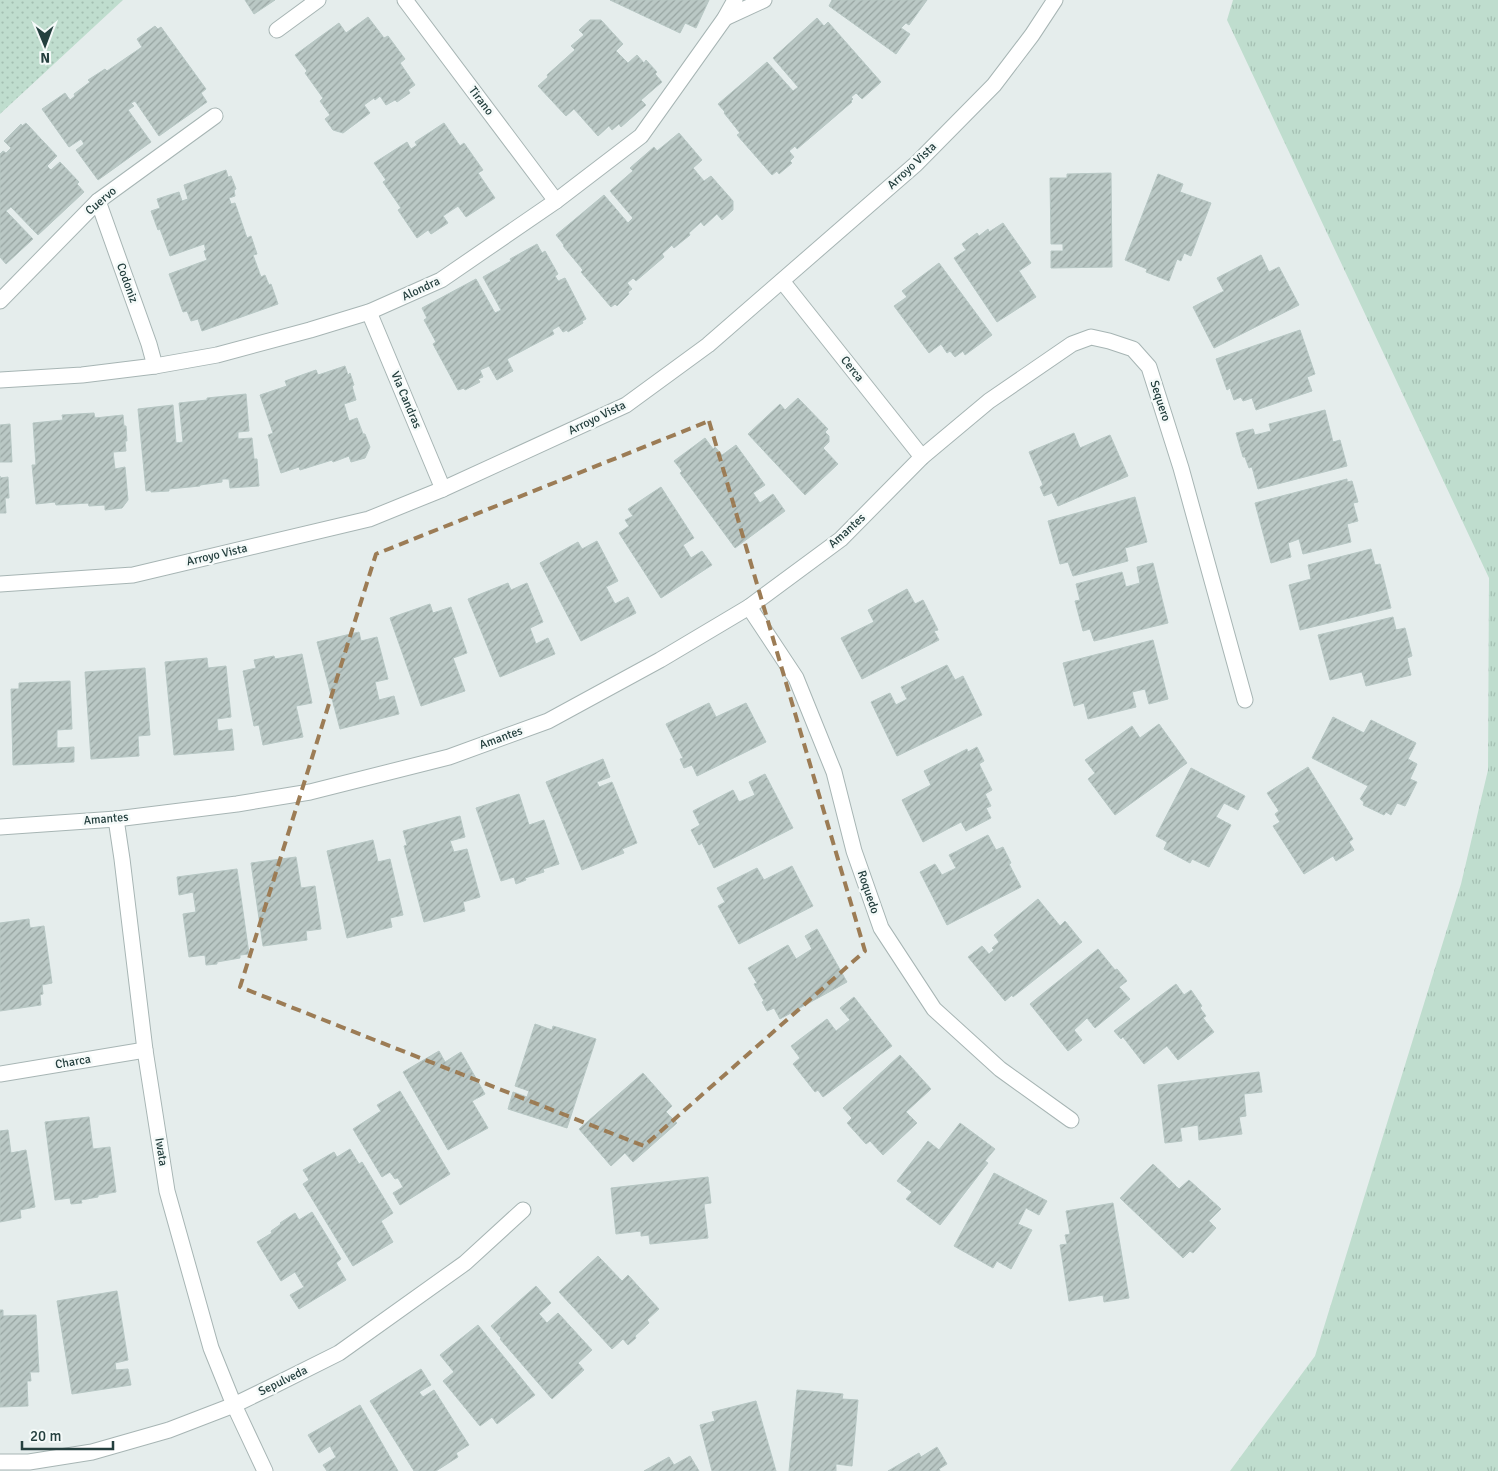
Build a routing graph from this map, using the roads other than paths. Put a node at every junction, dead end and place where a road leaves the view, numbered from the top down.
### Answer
1 (318, 0) edge
2 (405, 0) edge
3 (735, 0) edge
4 (764, 0) edge
5 (1055, 0) edge
6 (725, 18) junction
7 (277, 30) dead end
8 (215, 116) dead end
9 (556, 201) junction
10 (98, 202) junction
11 (782, 280) junction
12 (0, 301) edge
13 (369, 312) junction
14 (155, 366) junction
15 (0, 380) edge
16 (922, 457) junction
17 (443, 489) junction
18 (0, 584) edge
19 (749, 607) junction
20 (1245, 700) dead end
21 (116, 819) junction
22 (0, 828) edge
23 (145, 1050) junction
24 (0, 1074) edge
25 (1071, 1120) dead end
26 (523, 1210) dead end
27 (234, 1405) junction
28 (0, 1462) edge
29 (265, 1471) edge

1 - 7 street
2 - 9 street, Tirano
3 - 6 street, Alondra
4 - 6 street
5 - 11 street, Arroyo Vista
6 - 9 street, Alondra
8 - 10 street, Cuervo
9 - 13 street, Alondra
10 - 12 street, Cuervo
10 - 14 street, Codoniz
11 - 16 street, Cerca
11 - 17 street, Arroyo Vista
13 - 14 street, Alondra
13 - 17 street, Via Candras
14 - 15 street, Alondra
16 - 19 street, Amantes
16 - 20 street, Sequero
17 - 18 street, Arroyo Vista
19 - 21 street, Amantes
19 - 25 street, Roquedo
21 - 22 street, Amantes
21 - 23 street, Iwata
23 - 24 street, Charca
23 - 27 street, Iwata
26 - 27 street, Sepulveda
27 - 28 street, Sepulveda
27 - 29 street, Iwata

